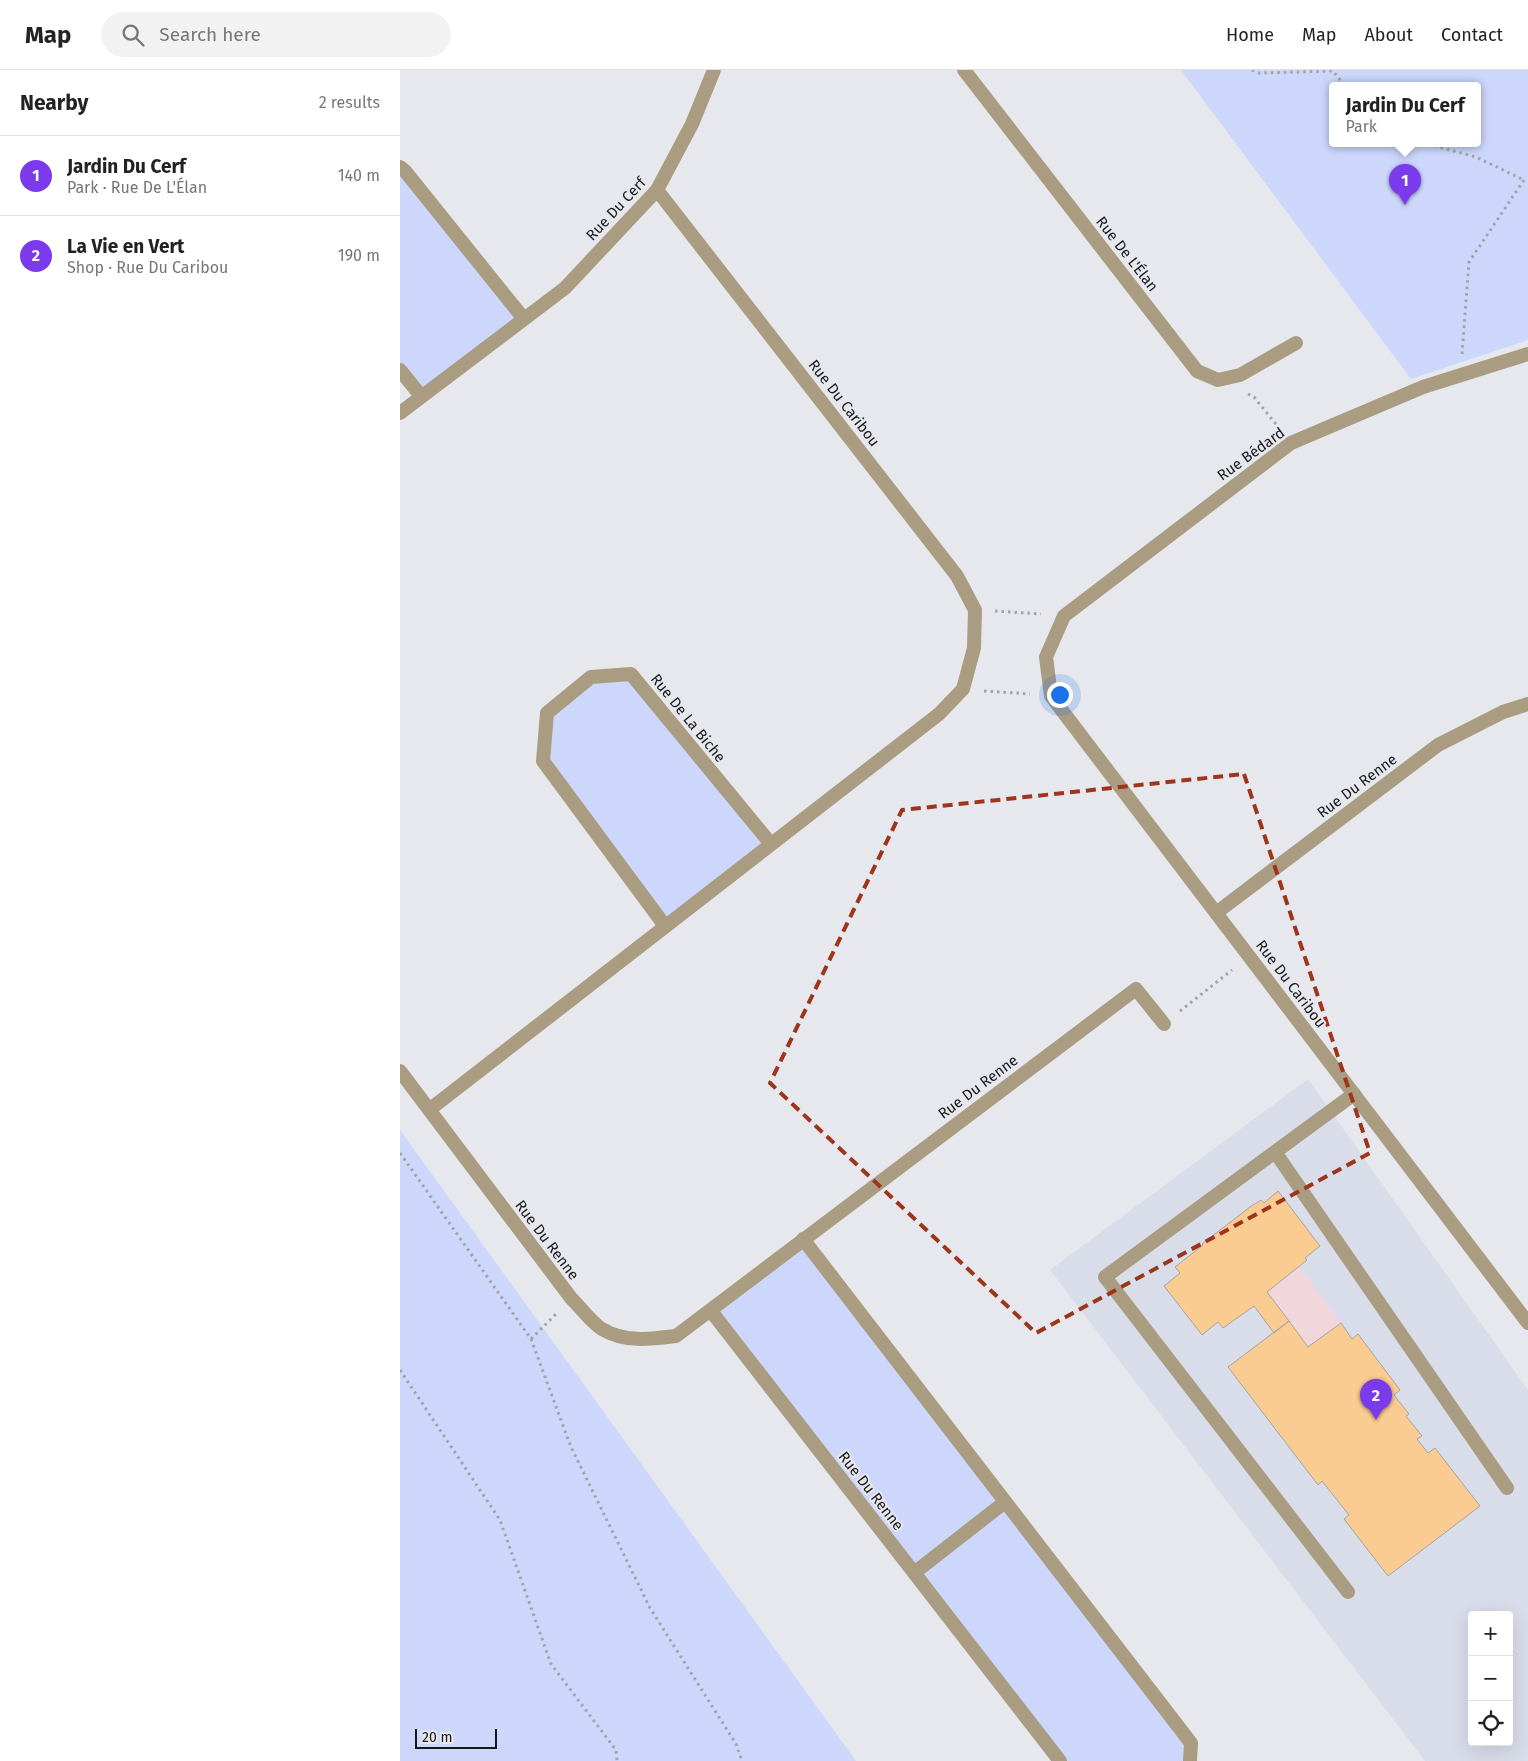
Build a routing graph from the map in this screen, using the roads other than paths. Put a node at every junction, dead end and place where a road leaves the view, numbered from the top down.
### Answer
1 (714, 70) edge
2 (964, 70) edge
3 (400, 167) edge
4 (657, 190) junction
5 (524, 319) junction
6 (1296, 343) dead end
7 (1528, 354) edge
8 (400, 370) edge
9 (421, 396) junction
10 (400, 413) edge
11 (1046, 657) joint
12 (1528, 704) edge
13 (771, 844) junction
14 (1216, 913) junction
15 (665, 926) junction
16 (1164, 1024) road end
17 (400, 1071) edge
18 (1354, 1094) junction
19 (429, 1110) junction
20 (1275, 1152) junction
21 (803, 1239) junction
22 (711, 1311) junction
23 (1528, 1323) edge
24 (1506, 1488) dead end
25 (1004, 1502) junction
26 (914, 1573) junction
27 (1348, 1592) dead end
28 (1060, 1761) edge
29 (1190, 1761) edge

1 - 4 street, Rue Du Cerf
2 - 6 street, Rue De L'Élan
3 - 5 street
4 - 5 street, Rue Du Cerf
4 - 13 street, Rue Du Caribou
5 - 9 street, Rue Du Cerf
7 - 11 street, Rue Bédard
8 - 9 street
9 - 10 street, Rue Du Cerf
11 - 14 street, Rue Du Caribou
12 - 14 street, Rue Du Renne
13 - 15 street
13 - 15 street, Rue De La Biche
14 - 18 street, Rue Du Caribou
15 - 19 street
16 - 21 street, Rue Du Renne
17 - 19 street, Rue Du Renne
18 - 20 street
18 - 23 street, Rue Du Caribou
19 - 22 street, Rue Du Renne
20 - 24 street
20 - 27 street
21 - 22 street, Rue Du Renne
21 - 25 street
22 - 26 street, Rue Du Renne
25 - 26 street
25 - 29 street
26 - 28 street, Rue Du Renne

